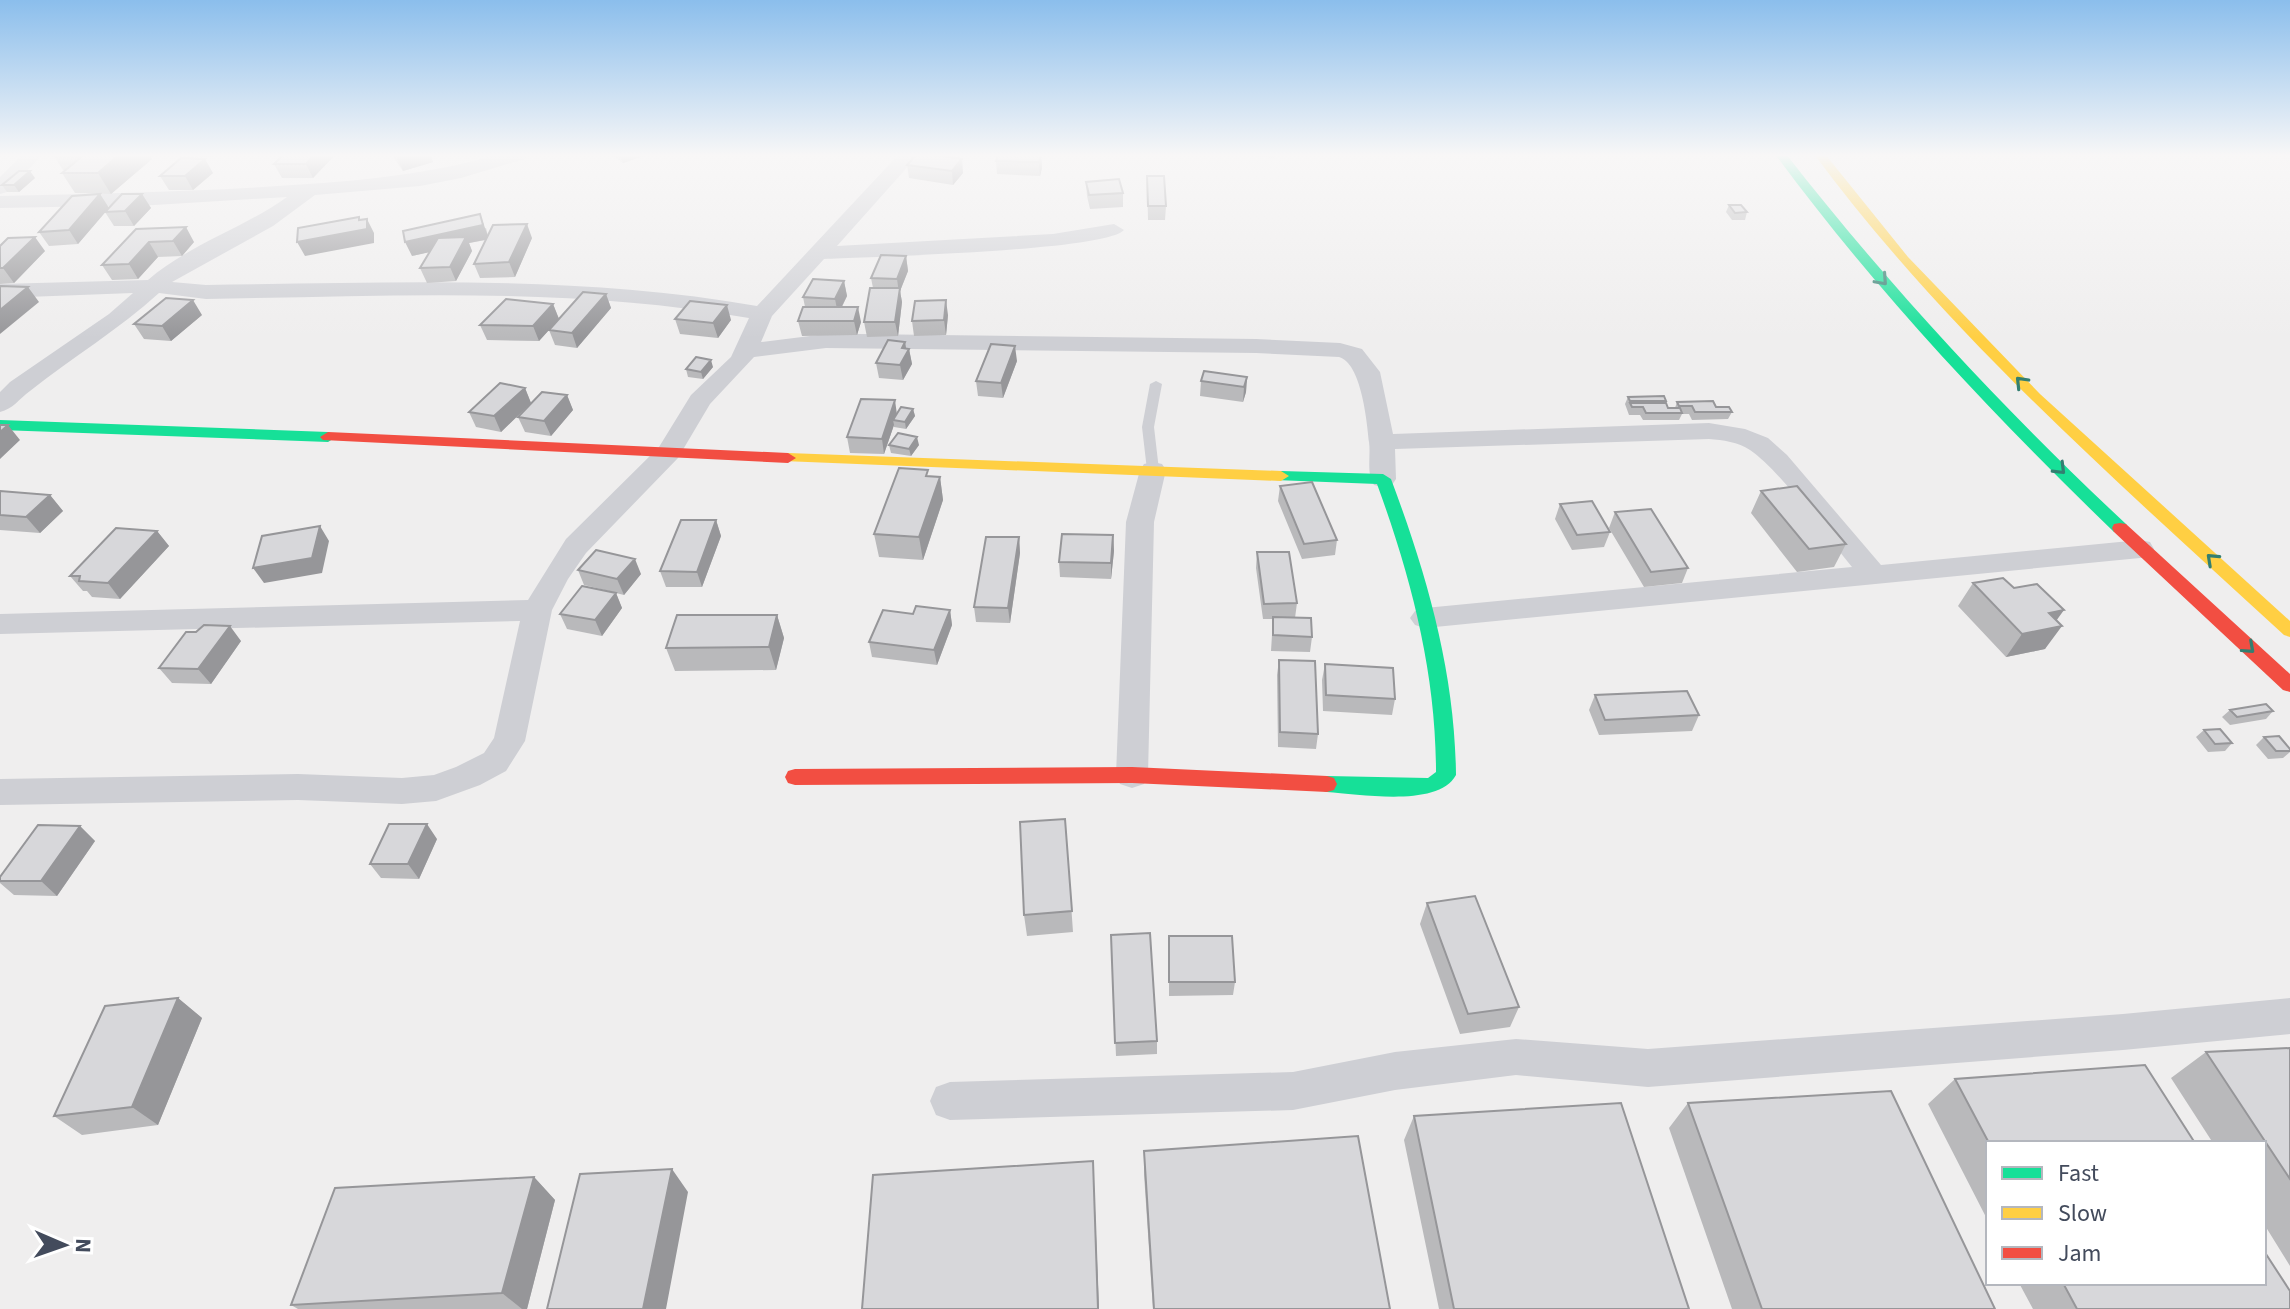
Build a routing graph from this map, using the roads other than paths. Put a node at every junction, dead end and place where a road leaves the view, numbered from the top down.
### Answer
1 (276, 215) edge
2 (855, 215) edge
3 (1825, 215) edge
4 (1867, 215) edge
5 (1114, 230) dead end
6 (821, 253) junction
7 (154, 286) junction
8 (0, 291) edge
9 (762, 314) junction
10 (746, 351) junction
11 (1156, 384) dead end
12 (0, 405) edge
13 (0, 425) edge
14 (1382, 442) junction
15 (669, 452) junction
16 (1153, 470) junction
17 (1383, 479) junction
18 (2140, 549) junction
19 (1874, 575) junction
20 (537, 610) junction
21 (1425, 618) junction
22 (0, 624) edge
23 (2290, 631) edge
24 (2290, 685) edge
25 (1132, 775) junction
26 (795, 777) dead end
27 (0, 792) edge
28 (2290, 1016) edge
29 (950, 1101) dead end

1 - 7 street
2 - 6 street
3 -> 18 main road
23 -> 4 main road
5 - 6 street
6 - 9 street
7 - 8 street
7 - 9 street
7 - 12 street
9 - 10 street
10 - 14 street
10 - 15 street
11 - 16 lane
13 - 15 main road
14 - 17 street
14 - 19 street
15 - 16 main road
15 - 20 street
16 - 17 main road
16 - 25 street
17 - 21 main road
18 - 19 street
18 -> 24 main road
19 - 21 street
20 - 22 street
20 - 27 street
21 - 25 main road
25 - 26 main road
28 - 29 street

